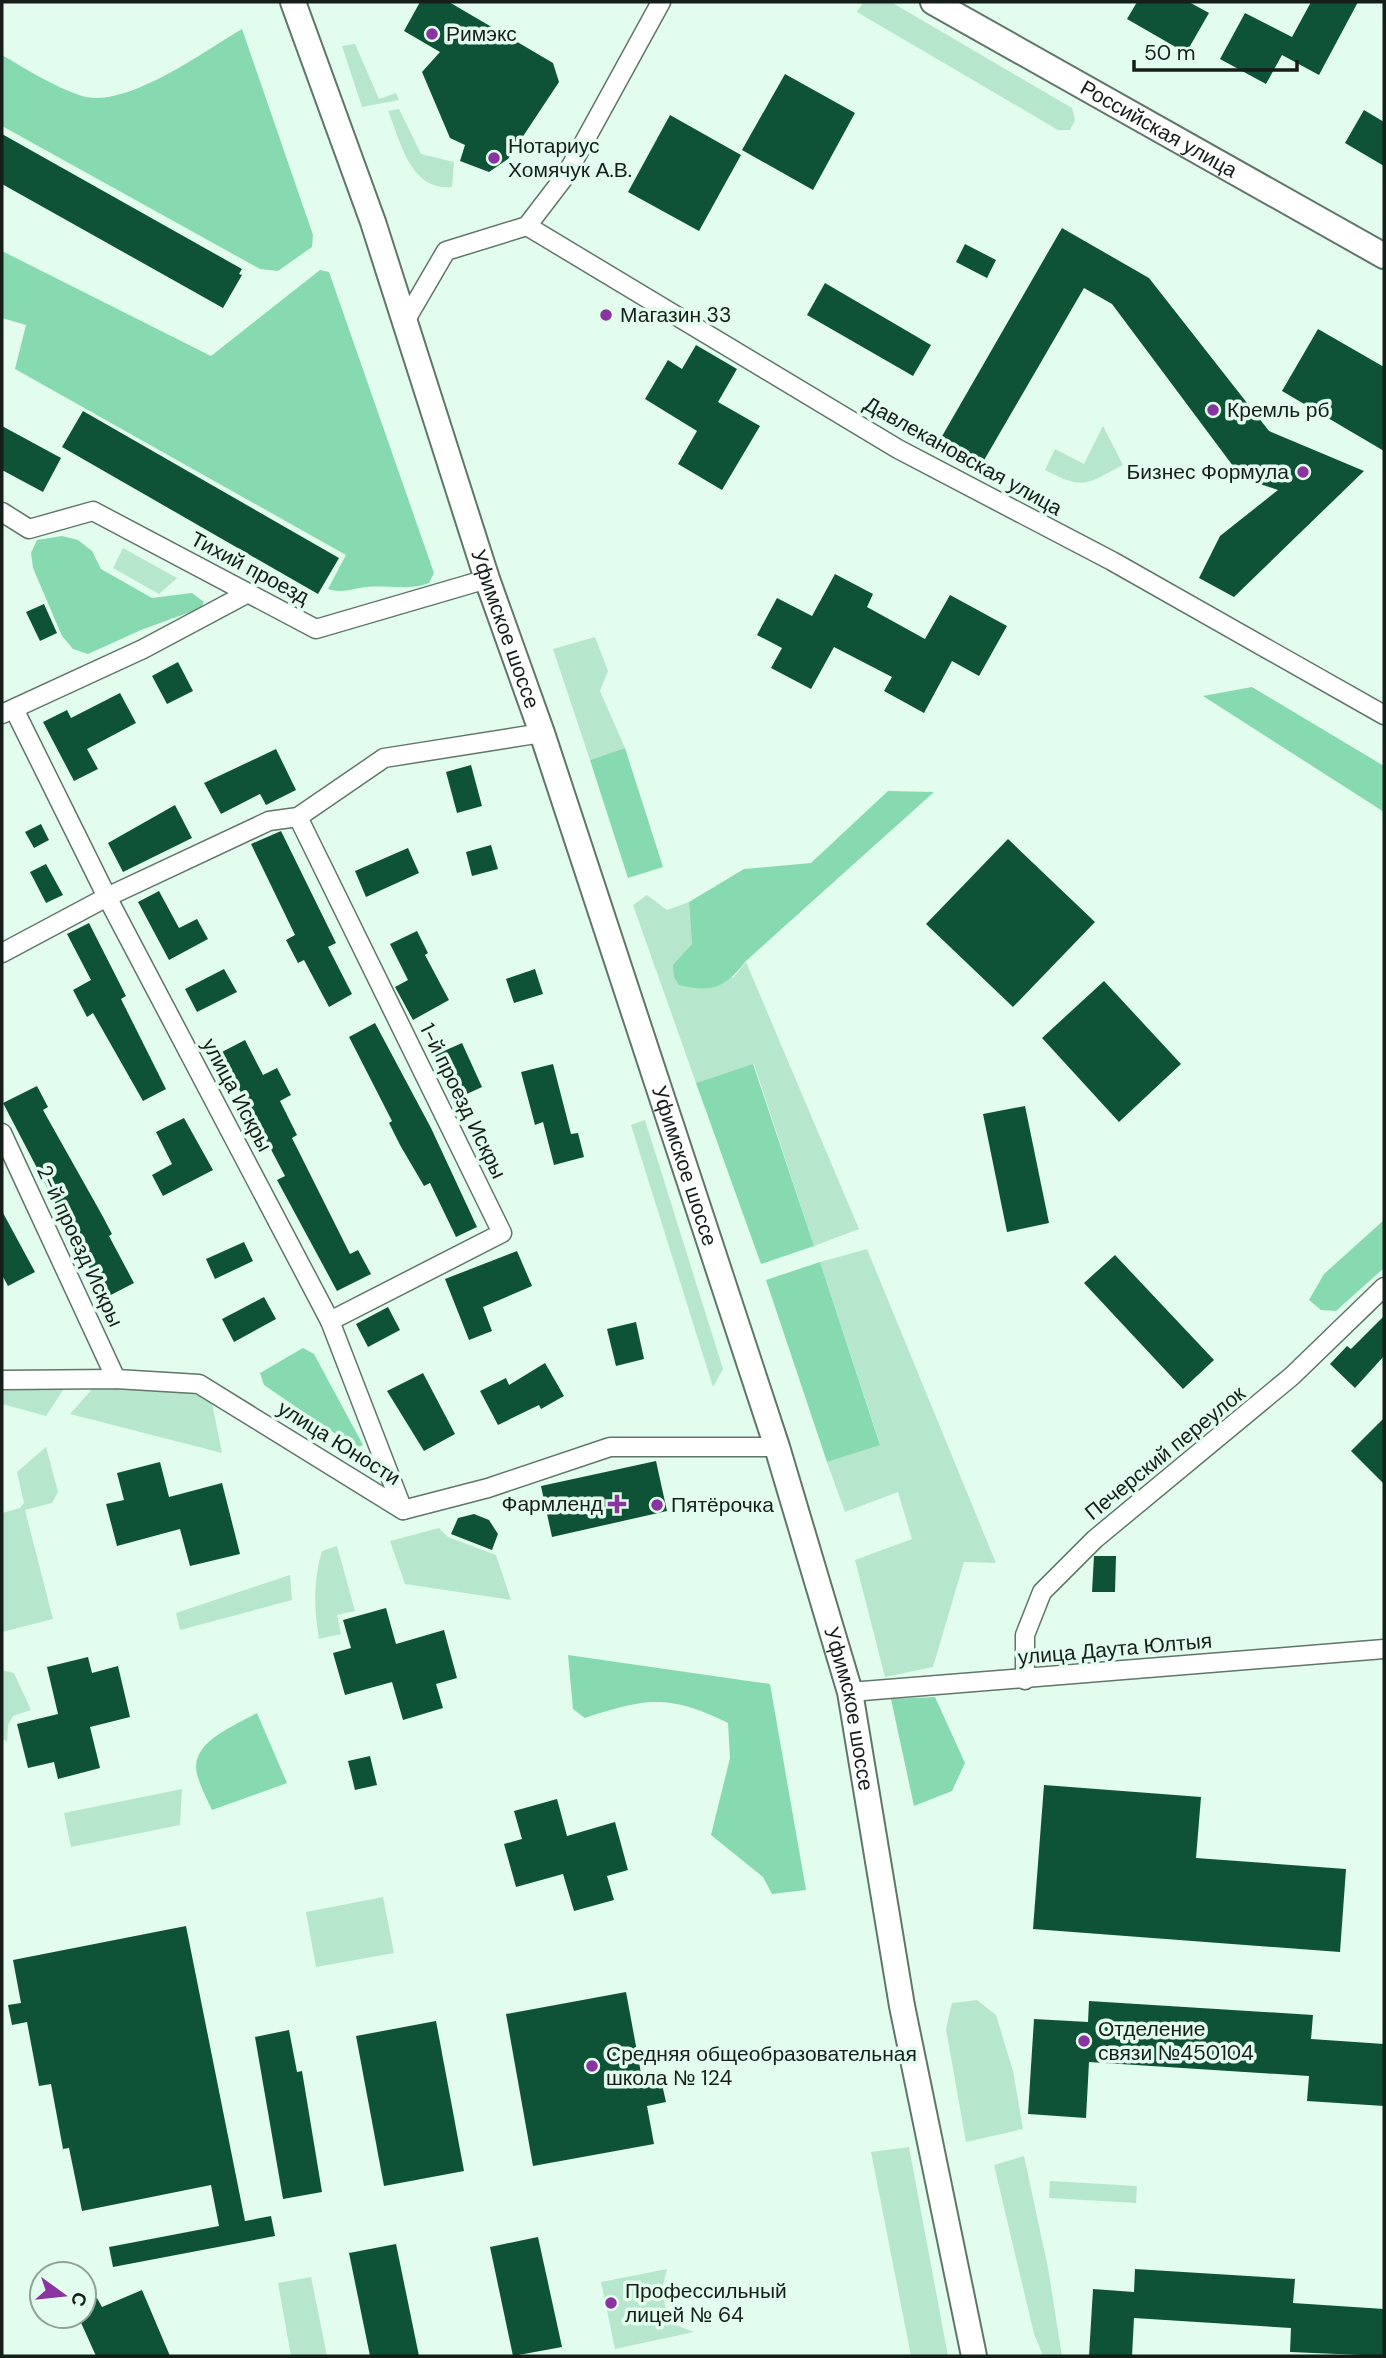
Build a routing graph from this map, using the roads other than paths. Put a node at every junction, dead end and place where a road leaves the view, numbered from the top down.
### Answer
1 (293, 2) edge
2 (661, 2) edge
3 (933, 2) edge
4 (527, 226) junction
5 (1384, 256) edge
6 (404, 323) junction
7 (2, 512) edge
8 (487, 579) junction
9 (248, 593) junction
10 (8, 712) edge
11 (1384, 715) edge
12 (542, 733) junction
13 (298, 817) junction
14 (107, 897) junction
15 (2, 953) edge
16 (2, 1133) edge
17 (1384, 1287) edge
18 (330, 1321) junction
19 (116, 1379) junction
20 (2, 1380) edge
21 (777, 1447) junction
22 (403, 1510) junction
23 (1384, 1649) edge
24 (1025, 1680) junction
25 (850, 1692) junction
26 (974, 2356) edge

1 - 6 main road, Уфимское шоссе
2 - 4 street
3 - 5 main road, Российская улица
4 - 6 street
4 - 11 street, Давлекановская улица
6 - 8 main road, Уфимское шоссе
7 - 9 street, Тихий проезд
8 - 9 street, Тихий проезд
8 - 12 main road, Уфимское шоссе
9 - 10 street
10 - 14 street, улица Искры
12 - 13 street
12 - 21 main road, Уфимское шоссе
13 - 14 street
13 - 18 street, 1-й проезд Искры
14 - 15 street
14 - 18 street, улица Искры
16 - 19 street, 2-й проезд Искры
17 - 24 street, Печерский переулок
18 - 22 street, улица Искры
19 - 20 street, улица Юности
19 - 22 street, улица Юности
21 - 22 street, улица Юности
21 - 25 main road, Уфимское шоссе
23 - 24 street, улица Даута Юлтыя
24 - 25 street, улица Даута Юлтыя
25 - 26 main road, Уфимское шоссе

